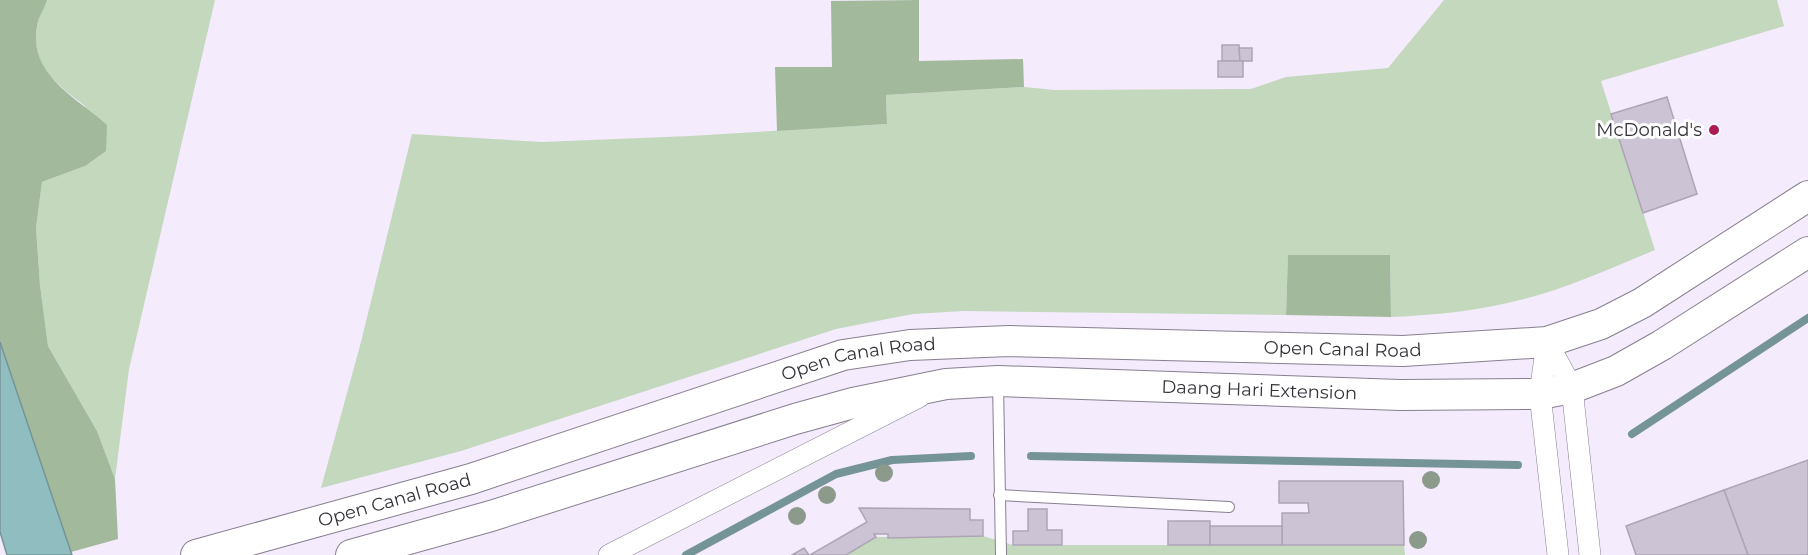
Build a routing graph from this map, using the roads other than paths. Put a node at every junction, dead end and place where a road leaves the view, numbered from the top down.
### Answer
1 (1808, 196) edge
2 (1808, 252) edge
3 (1547, 342) junction
4 (998, 381) junction
5 (946, 384) junction
6 (1572, 388) junction
7 (1540, 394) junction
8 (999, 495) junction
9 (1229, 507) dead end
10 (196, 555) edge
11 (351, 555) edge
12 (609, 555) edge
13 (1001, 555) edge
14 (1558, 555) edge
15 (1590, 555) edge

1 - 3 main road
2 - 6 main road
3 - 6 street
3 - 7 street
3 - 10 main road, Open Canal Road
4 - 5 main road, Daang Hari Extension
4 - 7 main road, Daang Hari Extension
4 - 8 lane
5 - 11 main road
5 - 12 street
6 - 7 main road, Daang Hari Extension
6 - 15 street
7 - 14 street
8 - 9 lane
8 - 13 lane

